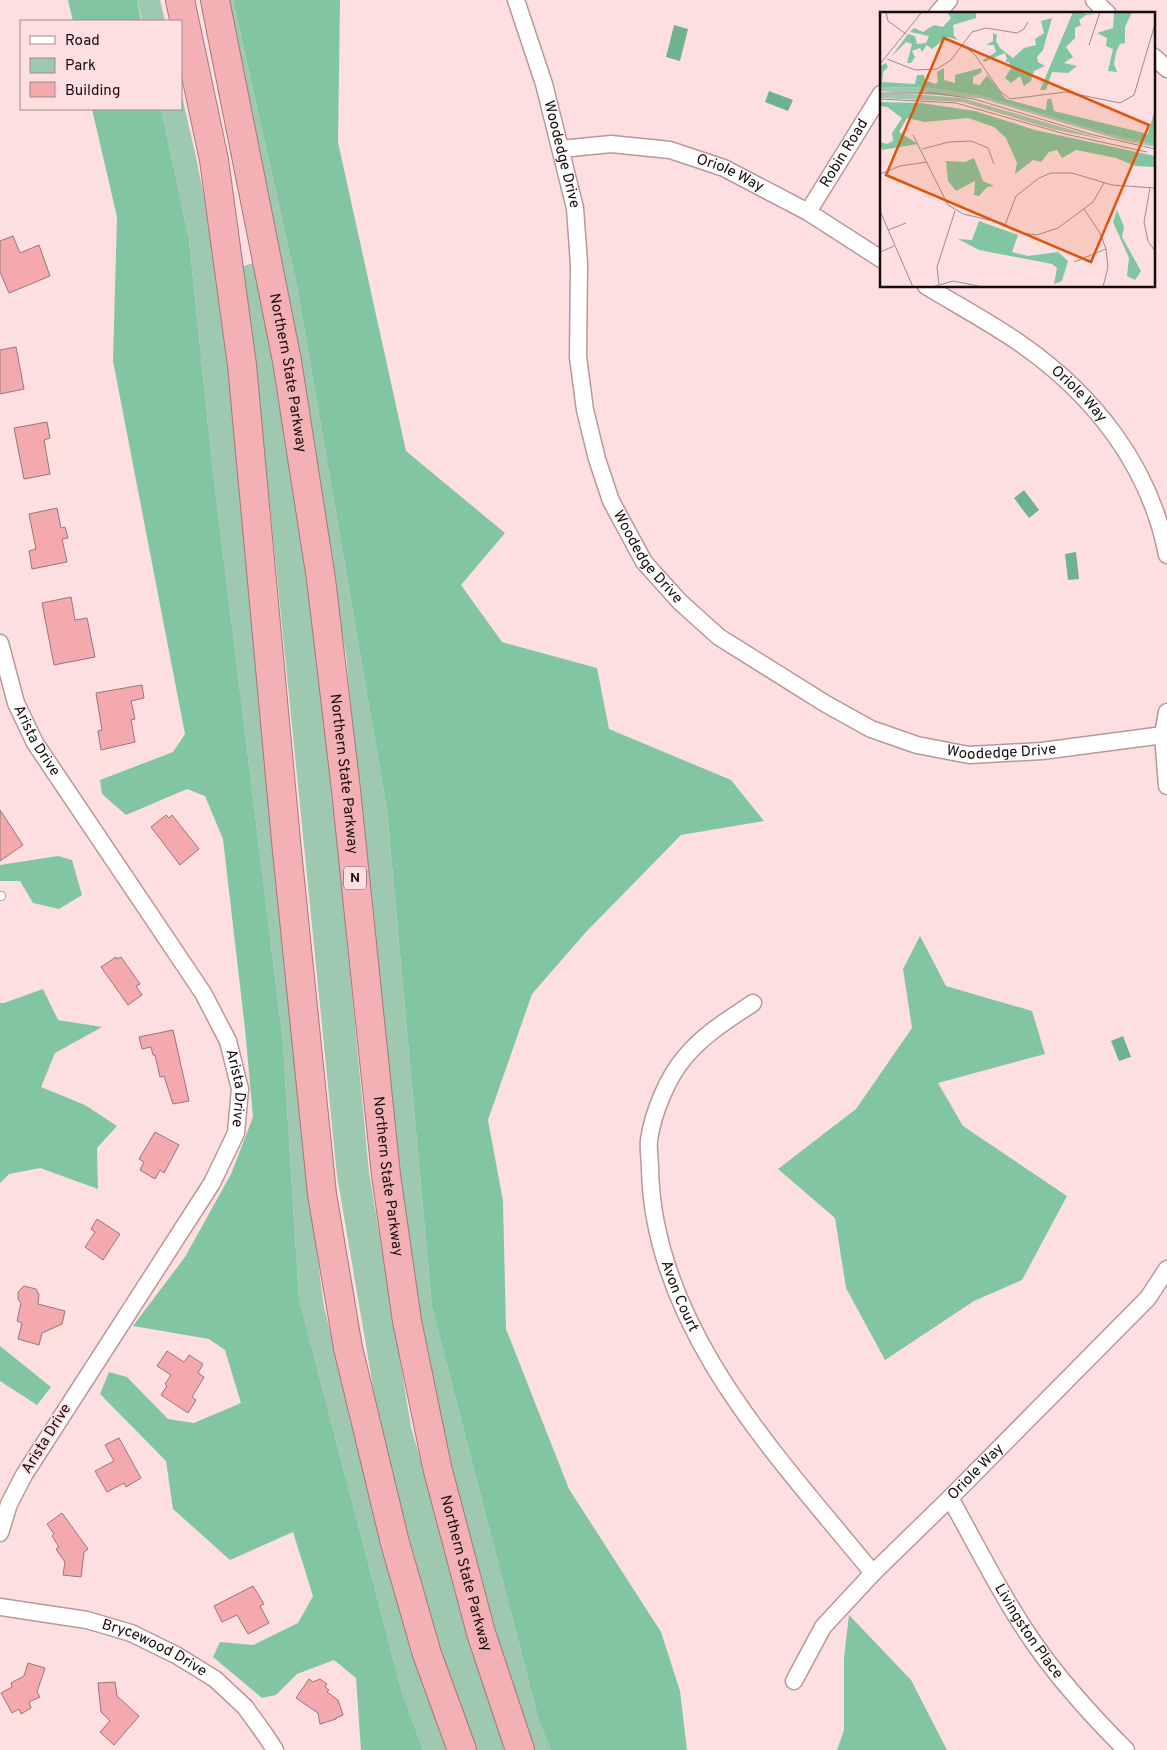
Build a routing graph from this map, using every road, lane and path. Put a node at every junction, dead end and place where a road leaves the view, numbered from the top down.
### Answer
1 (180, 0) edge
2 (215, 0) edge
3 (516, 0) edge
4 (949, 0) edge
5 (1094, 0) edge
6 (939, 12) edge
7 (1106, 12) edge
8 (1154, 57) edge
9 (1167, 69) edge
10 (880, 96) edge
11 (561, 149) junction
12 (808, 212) junction
13 (880, 258) edge
14 (929, 288) edge
15 (1167, 555) edge
16 (0, 643) edge
17 (1167, 712) edge
18 (1163, 735) junction
19 (1167, 786) edge
20 (753, 1003) dead end
21 (1167, 1269) edge
22 (950, 1498) junction
23 (0, 1533) edge
24 (873, 1573) junction
25 (0, 1607) edge
26 (794, 1681) dead end
27 (274, 1750) edge
28 (462, 1750) edge
29 (520, 1750) edge
30 (1126, 1750) edge

1 - 28 highway
2 - 29 highway, Northern State Parkway / N
3 - 11 street, Woodedge Drive
4 - 6 street
5 - 7 street
8 - 9 street
10 - 12 street, Robin Road
11 - 12 street, Oriole Way
11 - 18 street, Woodedge Drive
12 - 13 street, Oriole Way
14 - 15 street, Oriole Way
16 - 23 street, Arista Drive
17 - 18 street
18 - 19 street
20 - 24 street, Avon Court
21 - 22 street, Oriole Way
22 - 24 street, Oriole Way
22 - 30 street, Livingston Place
24 - 26 street, Oriole Way
25 - 27 street, Brycewood Drive

